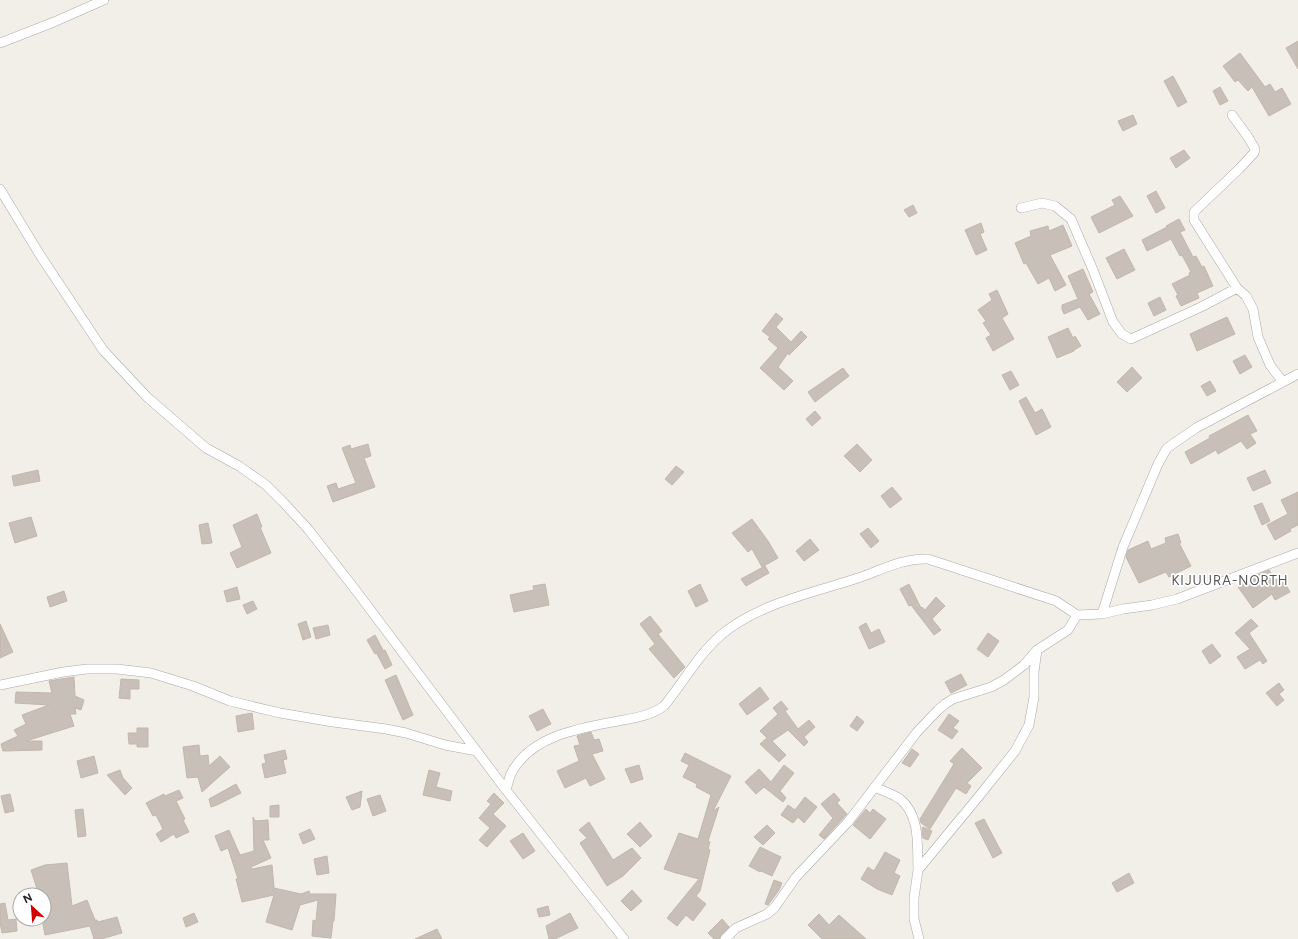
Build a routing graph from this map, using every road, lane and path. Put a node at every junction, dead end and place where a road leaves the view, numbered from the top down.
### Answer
1 (104, 0) edge
2 (0, 43) edge
3 (1232, 115) dead end
4 (0, 189) edge
5 (1022, 208) dead end
6 (1237, 288) junction
7 (1298, 374) edge
8 (1284, 382) junction
9 (1298, 554) edge
10 (1102, 614) junction
11 (1077, 615) junction
12 (1037, 650) junction
13 (0, 685) edge
14 (477, 751) junction
15 (875, 787) junction
16 (506, 790) junction
17 (918, 870) junction
18 (624, 939) edge
19 (726, 939) edge
20 (920, 939) edge

1 - 2 street
3 - 6 street
4 - 14 street
5 - 6 street
6 - 8 street
7 - 8 street
8 - 10 street
9 - 10 street
10 - 11 street
11 - 12 street
11 - 16 street
12 - 15 street
12 - 17 street
13 - 14 street
14 - 16 street
15 - 17 street
15 - 19 street
16 - 18 street
17 - 20 street

